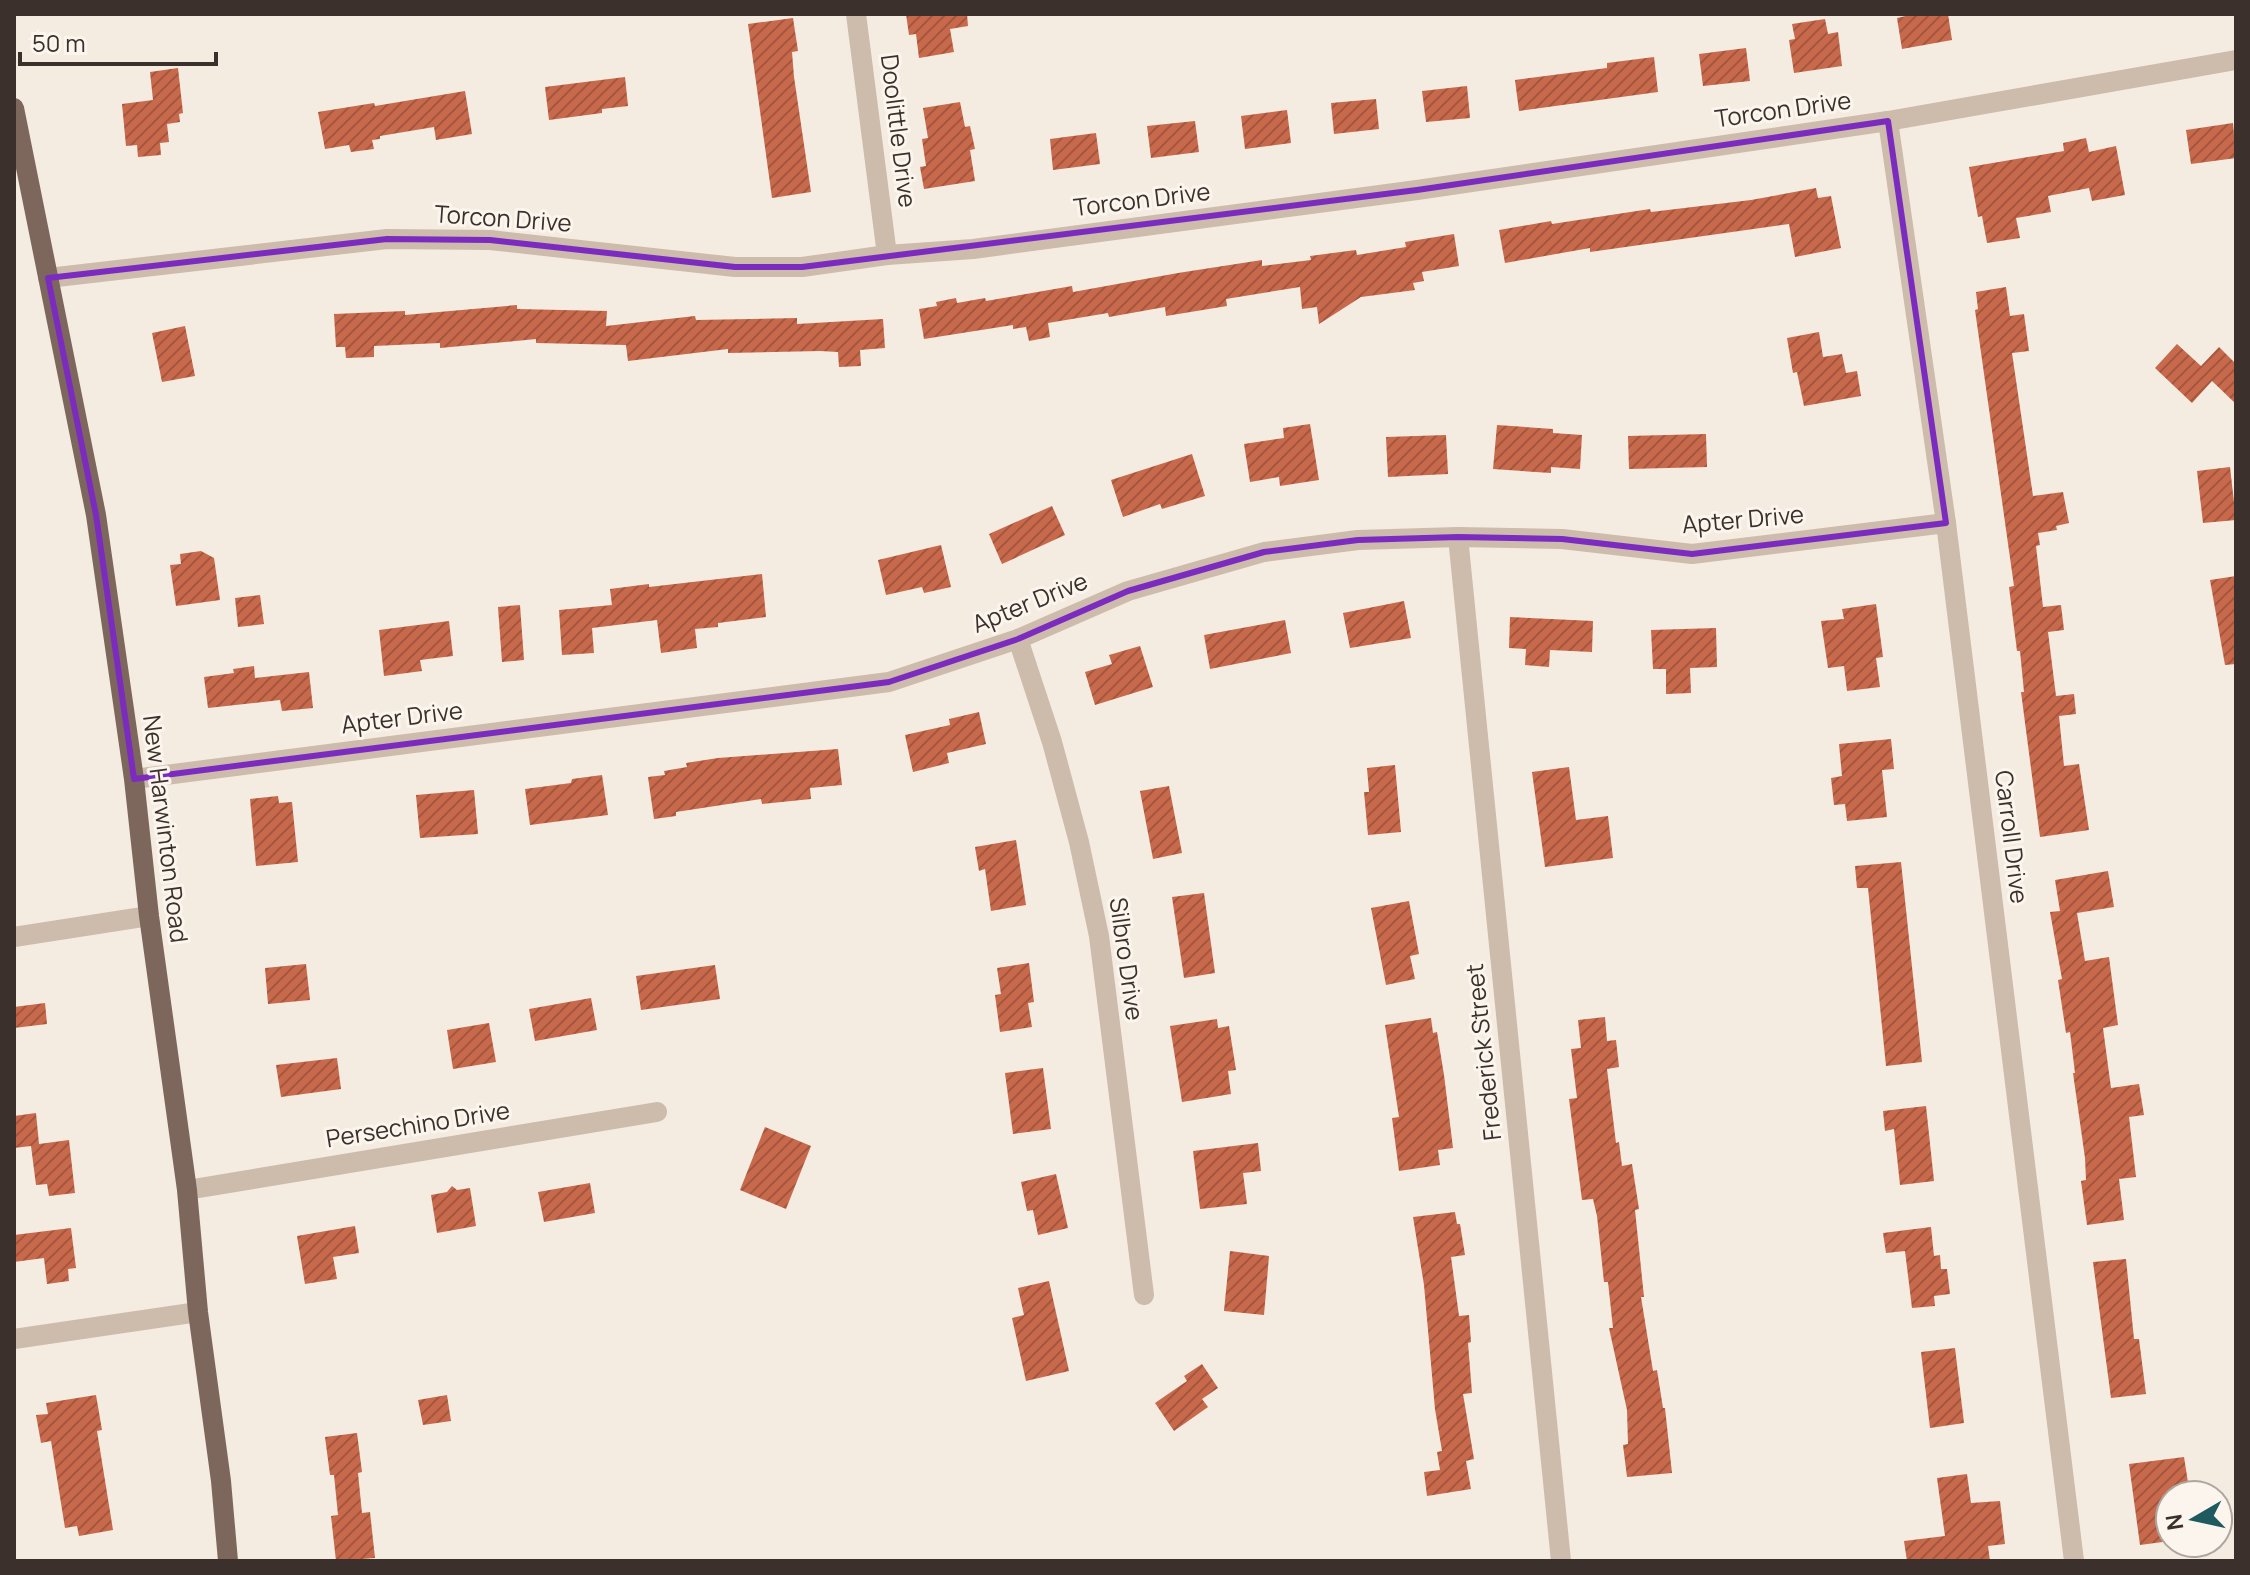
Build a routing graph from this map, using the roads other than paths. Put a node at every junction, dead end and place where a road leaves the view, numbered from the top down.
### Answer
1 (856, 14) edge
2 (2236, 60) edge
3 (14, 108) edge
4 (1888, 121) junction
5 (887, 255) junction
6 (48, 278) junction
7 (1946, 523) junction
8 (1458, 537) junction
9 (1018, 639) junction
10 (134, 779) junction
11 (149, 916) junction
12 (14, 937) edge
13 (657, 1112) dead end
14 (187, 1190) junction
15 (1144, 1295) dead end
16 (198, 1312) junction
17 (14, 1339) edge
18 (228, 1561) edge
19 (1561, 1561) edge
20 (2074, 1561) edge

1 - 5 street, Doolittle Drive
2 - 4 street, Torcon Drive
3 - 6 main road, New Harwinton Road
4 - 5 street, Torcon Drive
4 - 7 street, Carroll Drive
5 - 6 street, Torcon Drive
6 - 10 main road, New Harwinton Road
7 - 8 street, Apter Drive
7 - 20 street, Carroll Drive
8 - 9 street, Apter Drive
8 - 19 street, Frederick Street
9 - 10 street, Apter Drive
9 - 15 street, Silbro Drive
10 - 11 main road, New Harwinton Road
11 - 12 street
11 - 14 main road, New Harwinton Road
13 - 14 street, Persechino Drive
14 - 16 main road, New Harwinton Road
16 - 17 street
16 - 18 main road, New Harwinton Road

